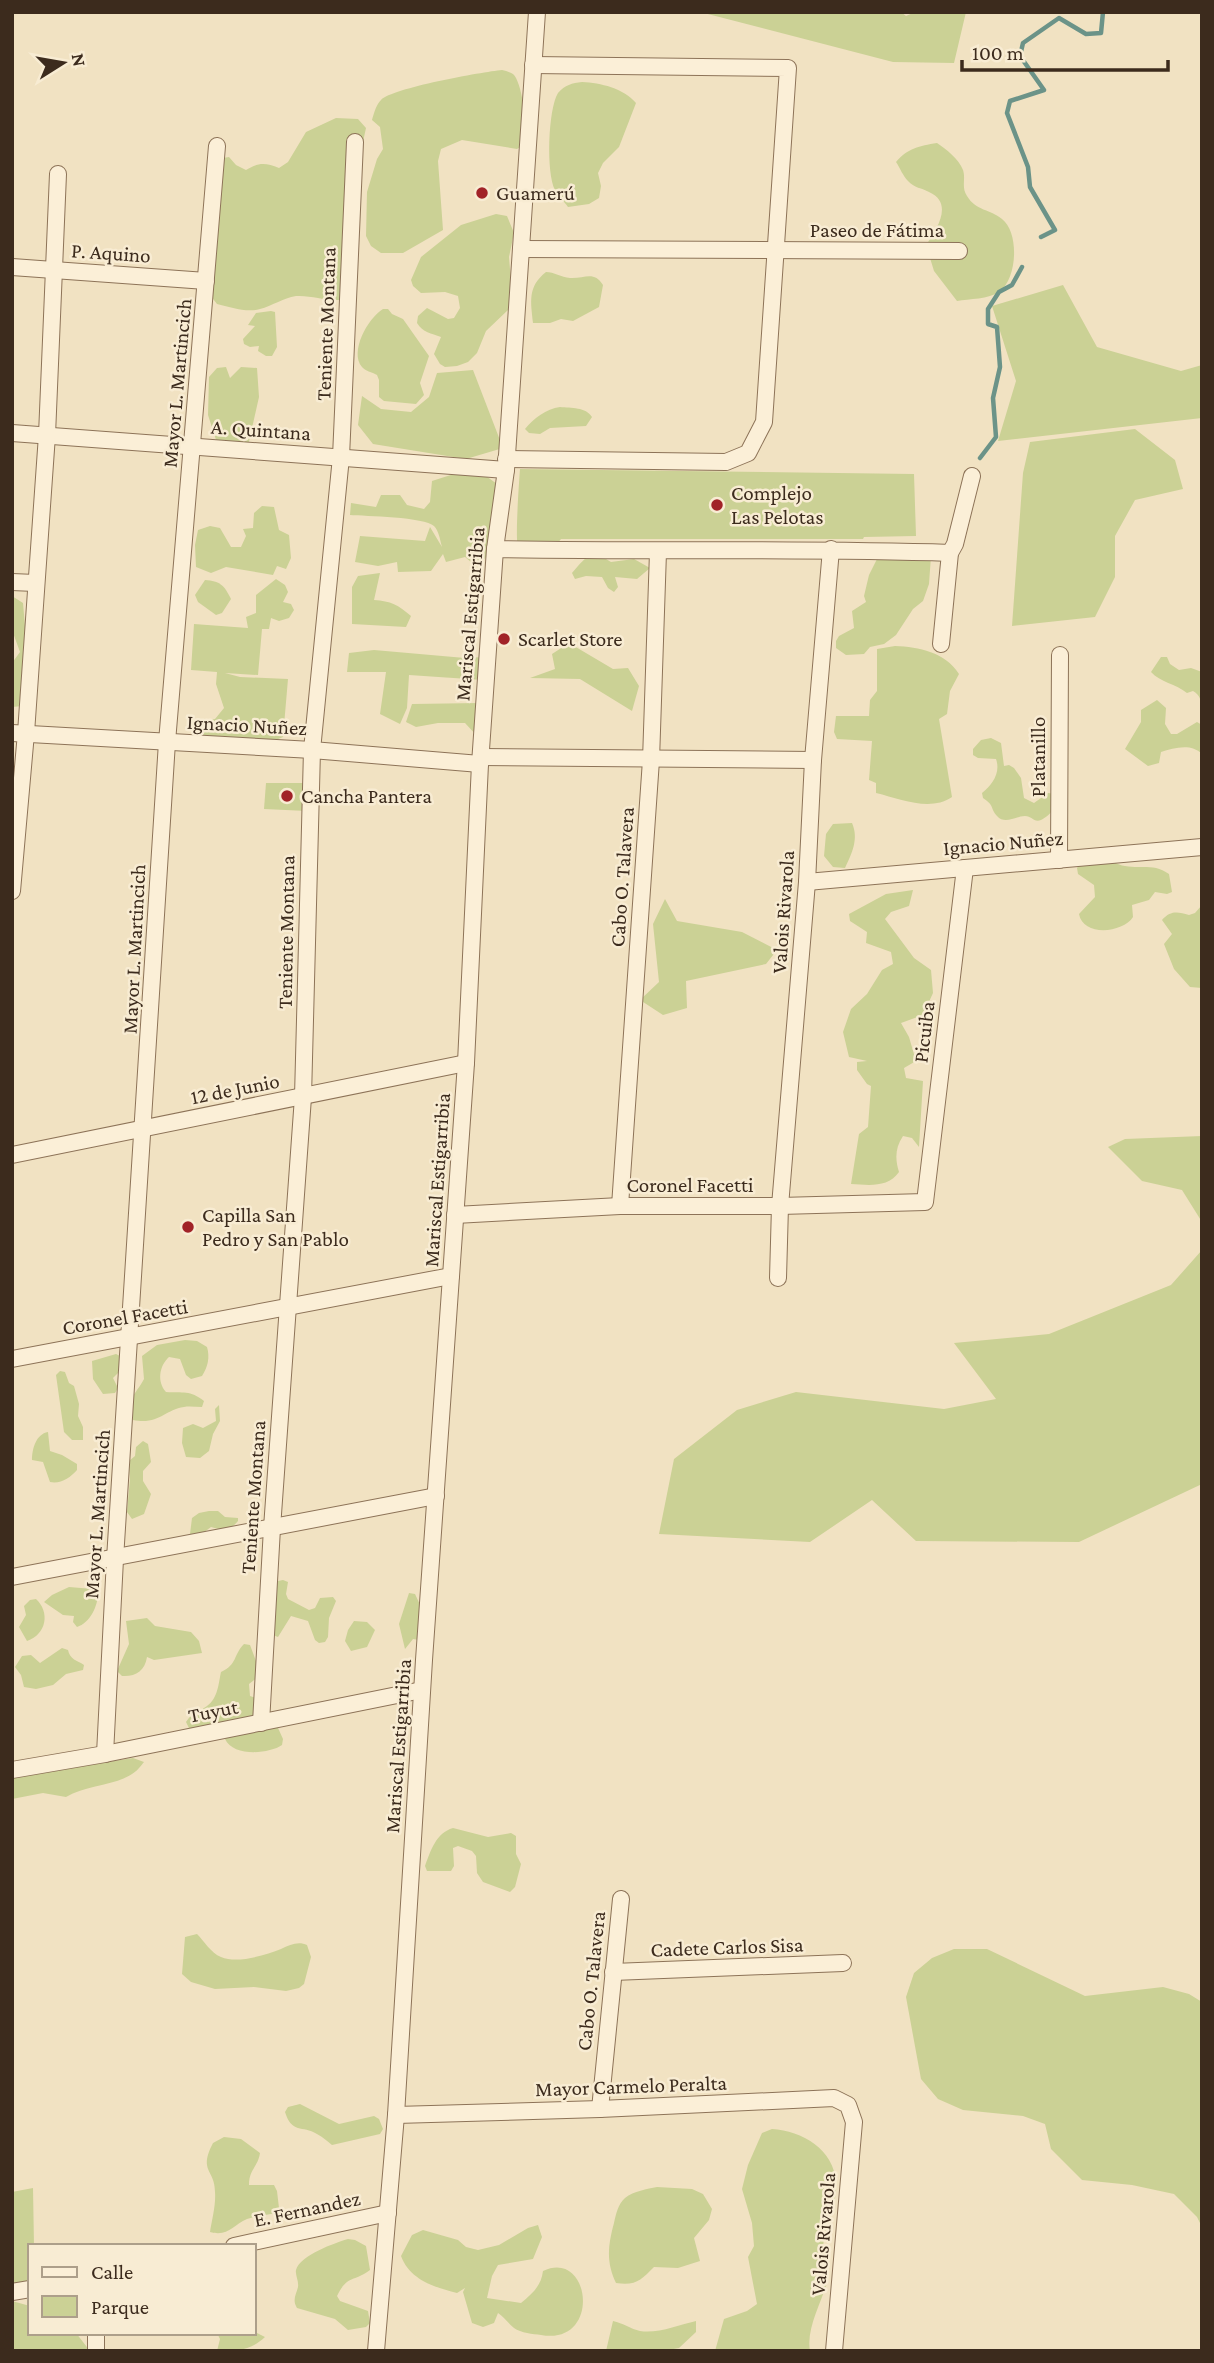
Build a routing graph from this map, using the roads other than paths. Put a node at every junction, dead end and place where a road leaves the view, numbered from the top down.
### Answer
1 (537, 12) edge
2 (533, 65) junction
3 (355, 142) dead end
4 (218, 146) dead end
5 (58, 174) dead end
6 (521, 249) junction
7 (776, 250) junction
8 (959, 251) dead end
9 (12, 267) edge
10 (54, 270) junction
11 (206, 281) junction
12 (12, 433) edge
13 (47, 435) junction
14 (192, 446) junction
15 (341, 457) junction
16 (506, 464) junction
17 (972, 476) dead end
18 (495, 549) junction
19 (831, 549) junction
20 (658, 552) junction
21 (950, 553) junction
22 (12, 582) edge
23 (35, 583) junction
24 (941, 644) dead end
25 (1060, 655) dead end
26 (19, 733) edge
27 (167, 742) junction
28 (312, 750) junction
29 (480, 760) junction
30 (651, 760) junction
31 (813, 760) junction
32 (1202, 847) edge
33 (1059, 860) junction
34 (965, 868) junction
35 (807, 882) junction
36 (12, 891) edge
37 (467, 1063) junction
38 (303, 1097) junction
39 (144, 1128) junction
40 (12, 1155) edge
41 (925, 1202) joint
42 (620, 1206) junction
43 (780, 1206) junction
44 (455, 1215) junction
45 (451, 1276) junction
46 (778, 1278) dead end
47 (287, 1308) junction
48 (130, 1338) junction
49 (12, 1359) edge
50 (436, 1496) junction
51 (272, 1528) junction
52 (115, 1559) junction
53 (12, 1577) edge
54 (422, 1690) junction
55 (261, 1723) junction
56 (104, 1754) junction
57 (12, 1770) edge
58 (621, 1899) dead end
59 (843, 1964) dead end
60 (613, 1972) junction
61 (600, 2109) junction
62 (396, 2115) junction
63 (854, 2122) joint
64 (388, 2213) junction
65 (243, 2244) edge
66 (376, 2351) edge
67 (834, 2351) edge

1 - 2 street, Mariscal Estigarribia
2 - 6 street, Mariscal Estigarribia
2 - 7 street, A. Quintana
3 - 15 street, Teniente Montana
4 - 11 street, Mayor L. Martincich
5 - 10 street
6 - 7 street, Paseo de Fátima
6 - 16 street, Mariscal Estigarribia
7 - 8 street, Paseo de Fátima
7 - 16 street, A. Quintana
9 - 10 street, P. Aquino
10 - 11 street, P. Aquino
10 - 13 street
11 - 14 street, Mayor L. Martincich
12 - 13 street, A. Quintana
13 - 14 street, A. Quintana
13 - 23 street
14 - 15 street, A. Quintana
14 - 27 street, Mayor L. Martincich
15 - 16 street, A. Quintana
15 - 28 street, Teniente Montana
16 - 18 street, Mariscal Estigarribia
17 - 21 street
18 - 20 street
18 - 29 street, Mariscal Estigarribia
19 - 20 street
19 - 21 street
19 - 31 street, Valois Rivarola
20 - 30 street, Cabo O. Talavera
21 - 24 street
22 - 23 street
23 - 26 street
25 - 33 street, Platanillo
26 - 27 street, Ignacio Nuñez
26 - 36 street
27 - 28 street, Ignacio Nuñez
27 - 39 street, Mayor L. Martincich
28 - 29 street, Ignacio Nuñez
28 - 38 street, Teniente Montana
29 - 30 street, Ignacio Nuñez
29 - 37 street, Mariscal Estigarribia
30 - 31 street, Ignacio Nuñez
30 - 42 street, Cabo O. Talavera
31 - 35 street, Valois Rivarola
32 - 33 street, Ignacio Nuñez
33 - 34 street, Ignacio Nuñez
34 - 35 street, Ignacio Nuñez
34 - 41 street, Picuiba
35 - 43 street, Valois Rivarola
37 - 38 street, 12 de Junio
37 - 44 street, Mariscal Estigarribia
38 - 39 street, 12 de Junio
38 - 47 street, Teniente Montana
39 - 40 street, 12 de Junio
39 - 48 street, Mayor L. Martincich
41 - 43 street, Coronel Facetti
42 - 43 street, Coronel Facetti
42 - 44 street, Coronel Facetti
43 - 46 street, Valois Rivarola
44 - 45 street, Mariscal Estigarribia
45 - 47 street, Coronel Facetti
45 - 50 street, Mariscal Estigarribia
47 - 48 street, Coronel Facetti
47 - 51 street, Teniente Montana
48 - 49 street, Coronel Facetti
48 - 52 street, Mayor L. Martincich
50 - 51 street
50 - 54 street, Mariscal Estigarribia
51 - 52 street
51 - 55 street, Teniente Montana
52 - 53 street
52 - 56 street, Mayor L. Martincich
54 - 55 street, Tuyut
54 - 62 street, Mariscal Estigarribia
55 - 56 street, Tuyut
56 - 57 street, Tuyut
58 - 60 street, Cabo O. Talavera
59 - 60 street, Cadete Carlos Sisa
60 - 61 street, Cabo O. Talavera
61 - 62 street, Mayor Carmelo Peralta
61 - 63 street, Mayor Carmelo Peralta
62 - 64 street, Mariscal Estigarribia
63 - 67 street, Valois Rivarola
64 - 65 street, E. Fernandez
64 - 66 street, Mariscal Estigarribia

